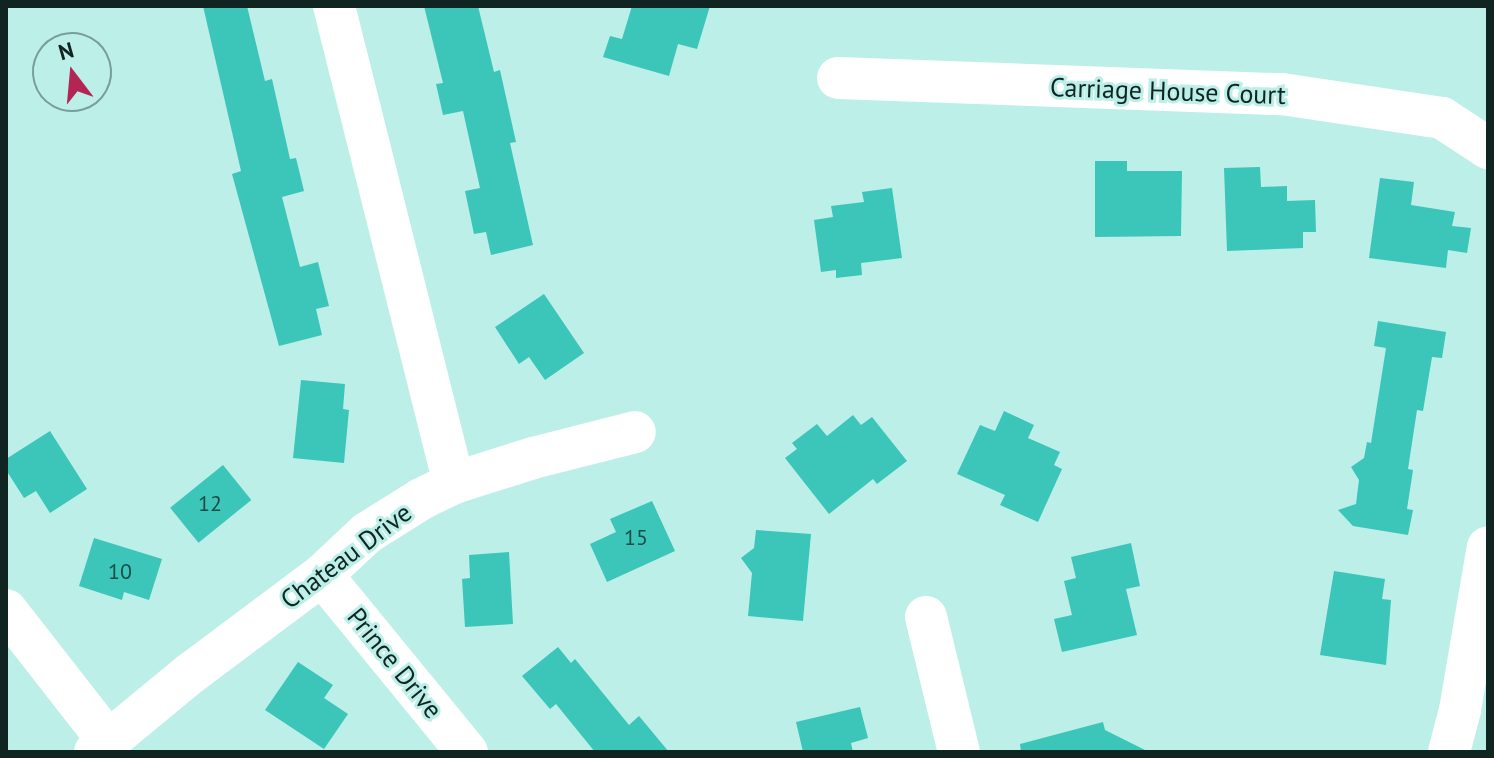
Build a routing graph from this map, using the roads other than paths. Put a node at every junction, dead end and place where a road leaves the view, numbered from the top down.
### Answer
1 (334, 6) edge
2 (838, 78) dead end
3 (1488, 148) edge
4 (635, 432) dead end
5 (454, 483) junction
6 (1488, 547) edge
7 (322, 575) junction
8 (6, 610) edge
9 (926, 617) dead end
10 (102, 747) edge
11 (467, 752) edge
12 (959, 752) edge
13 (1449, 752) edge

1 - 5 street
2 - 3 street, Carriage House Court
4 - 5 street, Chateau Drive
5 - 7 street, Chateau Drive
6 - 13 street
7 - 10 street, Chateau Drive
7 - 11 street, Prince Drive
8 - 10 street
9 - 12 street

